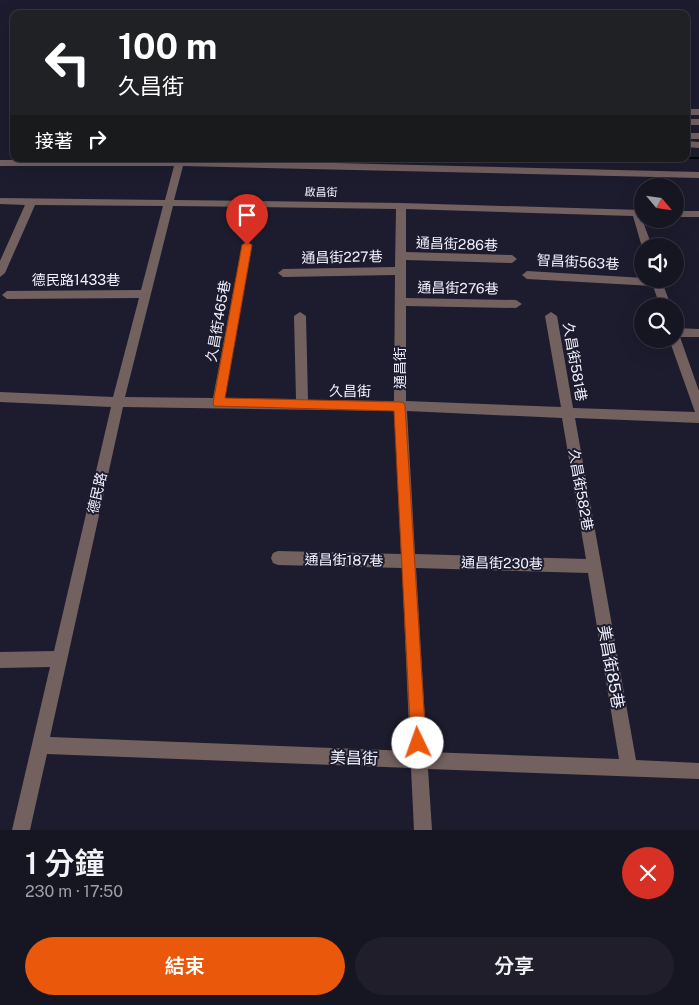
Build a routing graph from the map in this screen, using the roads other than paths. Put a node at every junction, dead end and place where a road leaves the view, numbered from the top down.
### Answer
1 (90, 162) edge
2 (180, 162) edge
3 (217, 162) edge
4 (0, 163) edge
5 (699, 175) edge
6 (0, 201) edge
7 (32, 201) junction
8 (169, 202) junction
9 (401, 206) junction
10 (634, 213) edge
11 (684, 214) edge
12 (699, 214) edge
13 (247, 245) dead end
14 (401, 256) junction
15 (512, 259) dead end
16 (401, 272) junction
17 (0, 273) edge
18 (283, 273) dead end
19 (527, 275) dead end
20 (634, 279) edge
21 (7, 294) dead end
22 (146, 294) junction
23 (400, 302) junction
24 (516, 304) dead end
25 (300, 316) dead end
26 (551, 316) dead end
27 (684, 332) edge
28 (699, 333) edge
29 (678, 348) edge
30 (0, 397) edge
31 (118, 402) junction
32 (218, 403) junction
33 (302, 406) junction
34 (400, 406) junction
35 (699, 409) edge
36 (568, 414) junction
37 (699, 418) edge
38 (278, 558) dead end
39 (409, 561) junction
40 (594, 566) junction
41 (59, 659) junction
42 (0, 660) edge
43 (40, 746) junction
44 (419, 761) junction
45 (629, 768) junction
46 (699, 771) edge
47 (21, 830) edge
48 (423, 830) edge

1 - 4 street
2 - 8 street, 德民路
3 - 5 street
6 - 7 street, 啟昌街
7 - 8 street, 啟昌街
7 - 17 street
8 - 9 street, 啟昌街
8 - 22 street, 德民路
9 - 10 street, 啟昌街
9 - 14 street, 通昌街
11 - 12 street
13 - 32 street, 久昌街465巷
14 - 15 street, 通昌街286巷
14 - 16 street, 通昌街
16 - 18 street, 通昌街227巷
16 - 23 street, 通昌街
19 - 20 street, 智昌街563巷
21 - 22 street, 德民路1433巷
22 - 31 street, 德民路
23 - 24 street, 通昌街276巷
23 - 34 street, 通昌街
25 - 33 street
26 - 36 street, 久昌街581巷
27 - 28 street
29 - 35 street
30 - 31 street, 久昌街
31 - 32 street, 久昌街
31 - 41 street, 德民路
32 - 33 street, 久昌街
33 - 34 street, 久昌街
34 - 36 street, 久昌街
34 - 39 street, 通昌街
36 - 37 street, 久昌街
36 - 40 street, 久昌街582巷
38 - 39 street, 通昌街187巷
39 - 40 street, 通昌街230巷
39 - 44 street, 通昌街
40 - 45 street, 美昌街85巷
41 - 42 street
41 - 43 street, 德民路
43 - 44 street, 美昌街
43 - 47 street, 德民路
44 - 45 street, 美昌街
44 - 48 street, 通昌街
45 - 46 street, 美昌街

